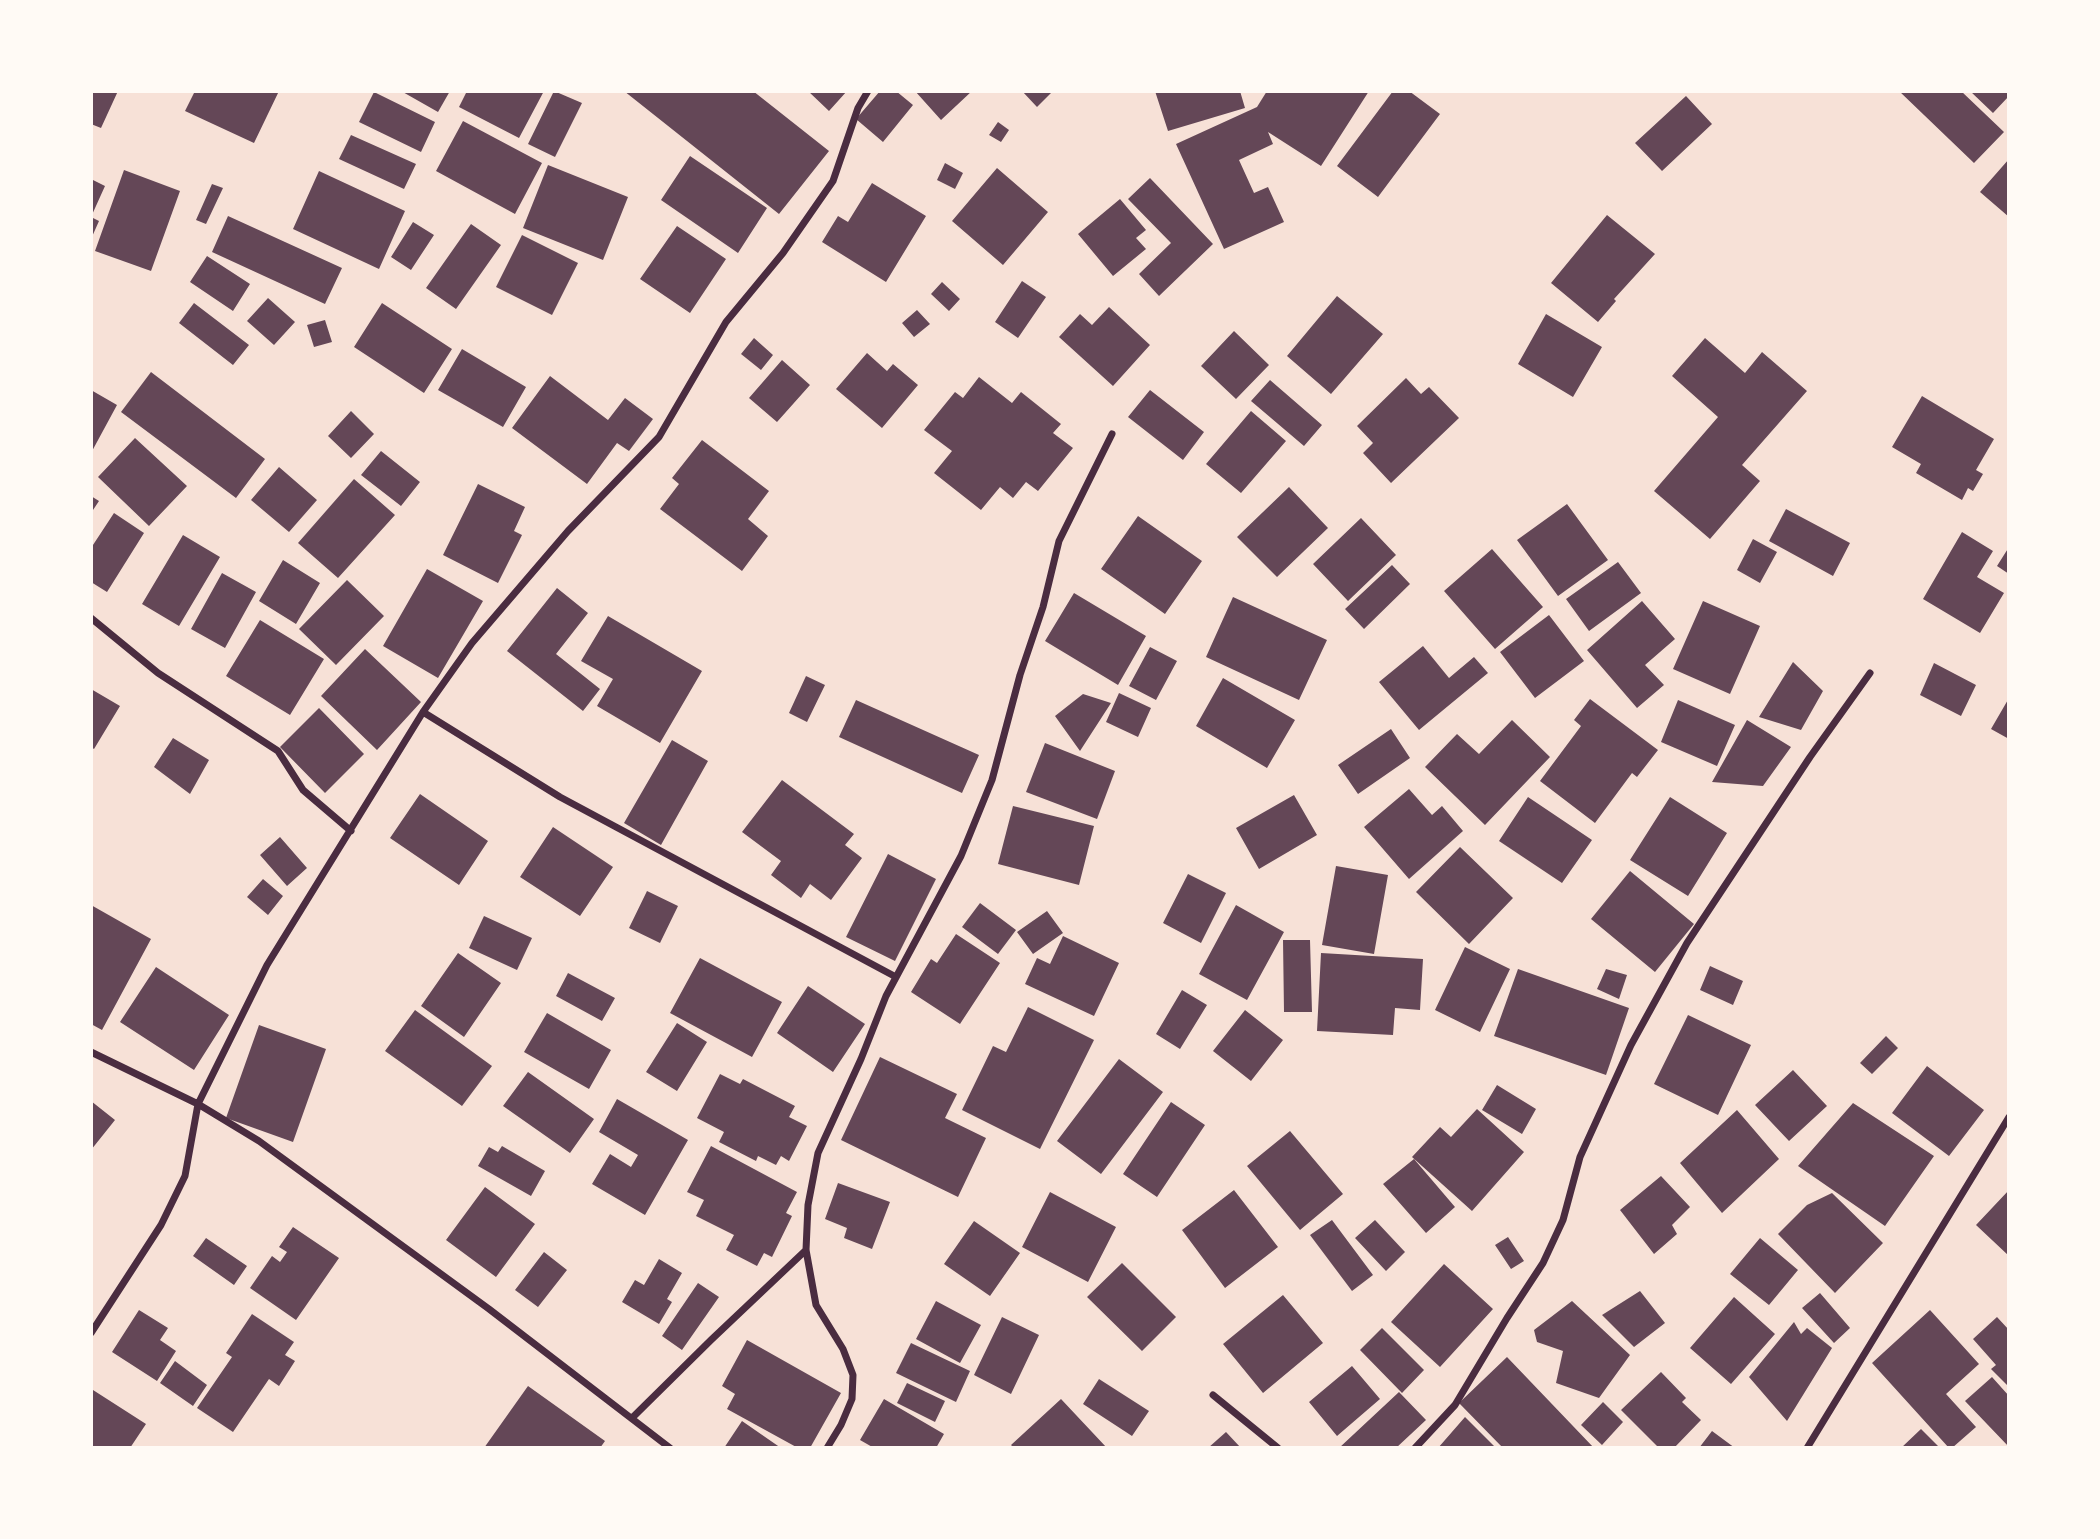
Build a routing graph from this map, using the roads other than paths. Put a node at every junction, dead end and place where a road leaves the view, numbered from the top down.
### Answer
1 (868, 91) edge
2 (1112, 434) dead end
3 (91, 618) edge
4 (1870, 673) dead end
5 (424, 712) junction
6 (351, 831) junction
7 (896, 977) junction
8 (91, 1052) edge
9 (198, 1104) junction
10 (2009, 1116) edge
11 (806, 1250) junction
12 (91, 1333) edge
13 (1213, 1395) dead end
14 (632, 1418) junction
15 (670, 1448) edge
16 (827, 1448) edge
17 (1278, 1448) edge
18 (1415, 1448) edge
19 (1807, 1448) edge

1 - 5 street
2 - 7 street
3 - 6 street
4 - 18 street
5 - 6 street
5 - 7 street
6 - 9 street
7 - 11 street
8 - 9 street
9 - 12 street
9 - 14 street
10 - 19 street
11 - 14 street
11 - 16 street
13 - 17 street
14 - 15 street

